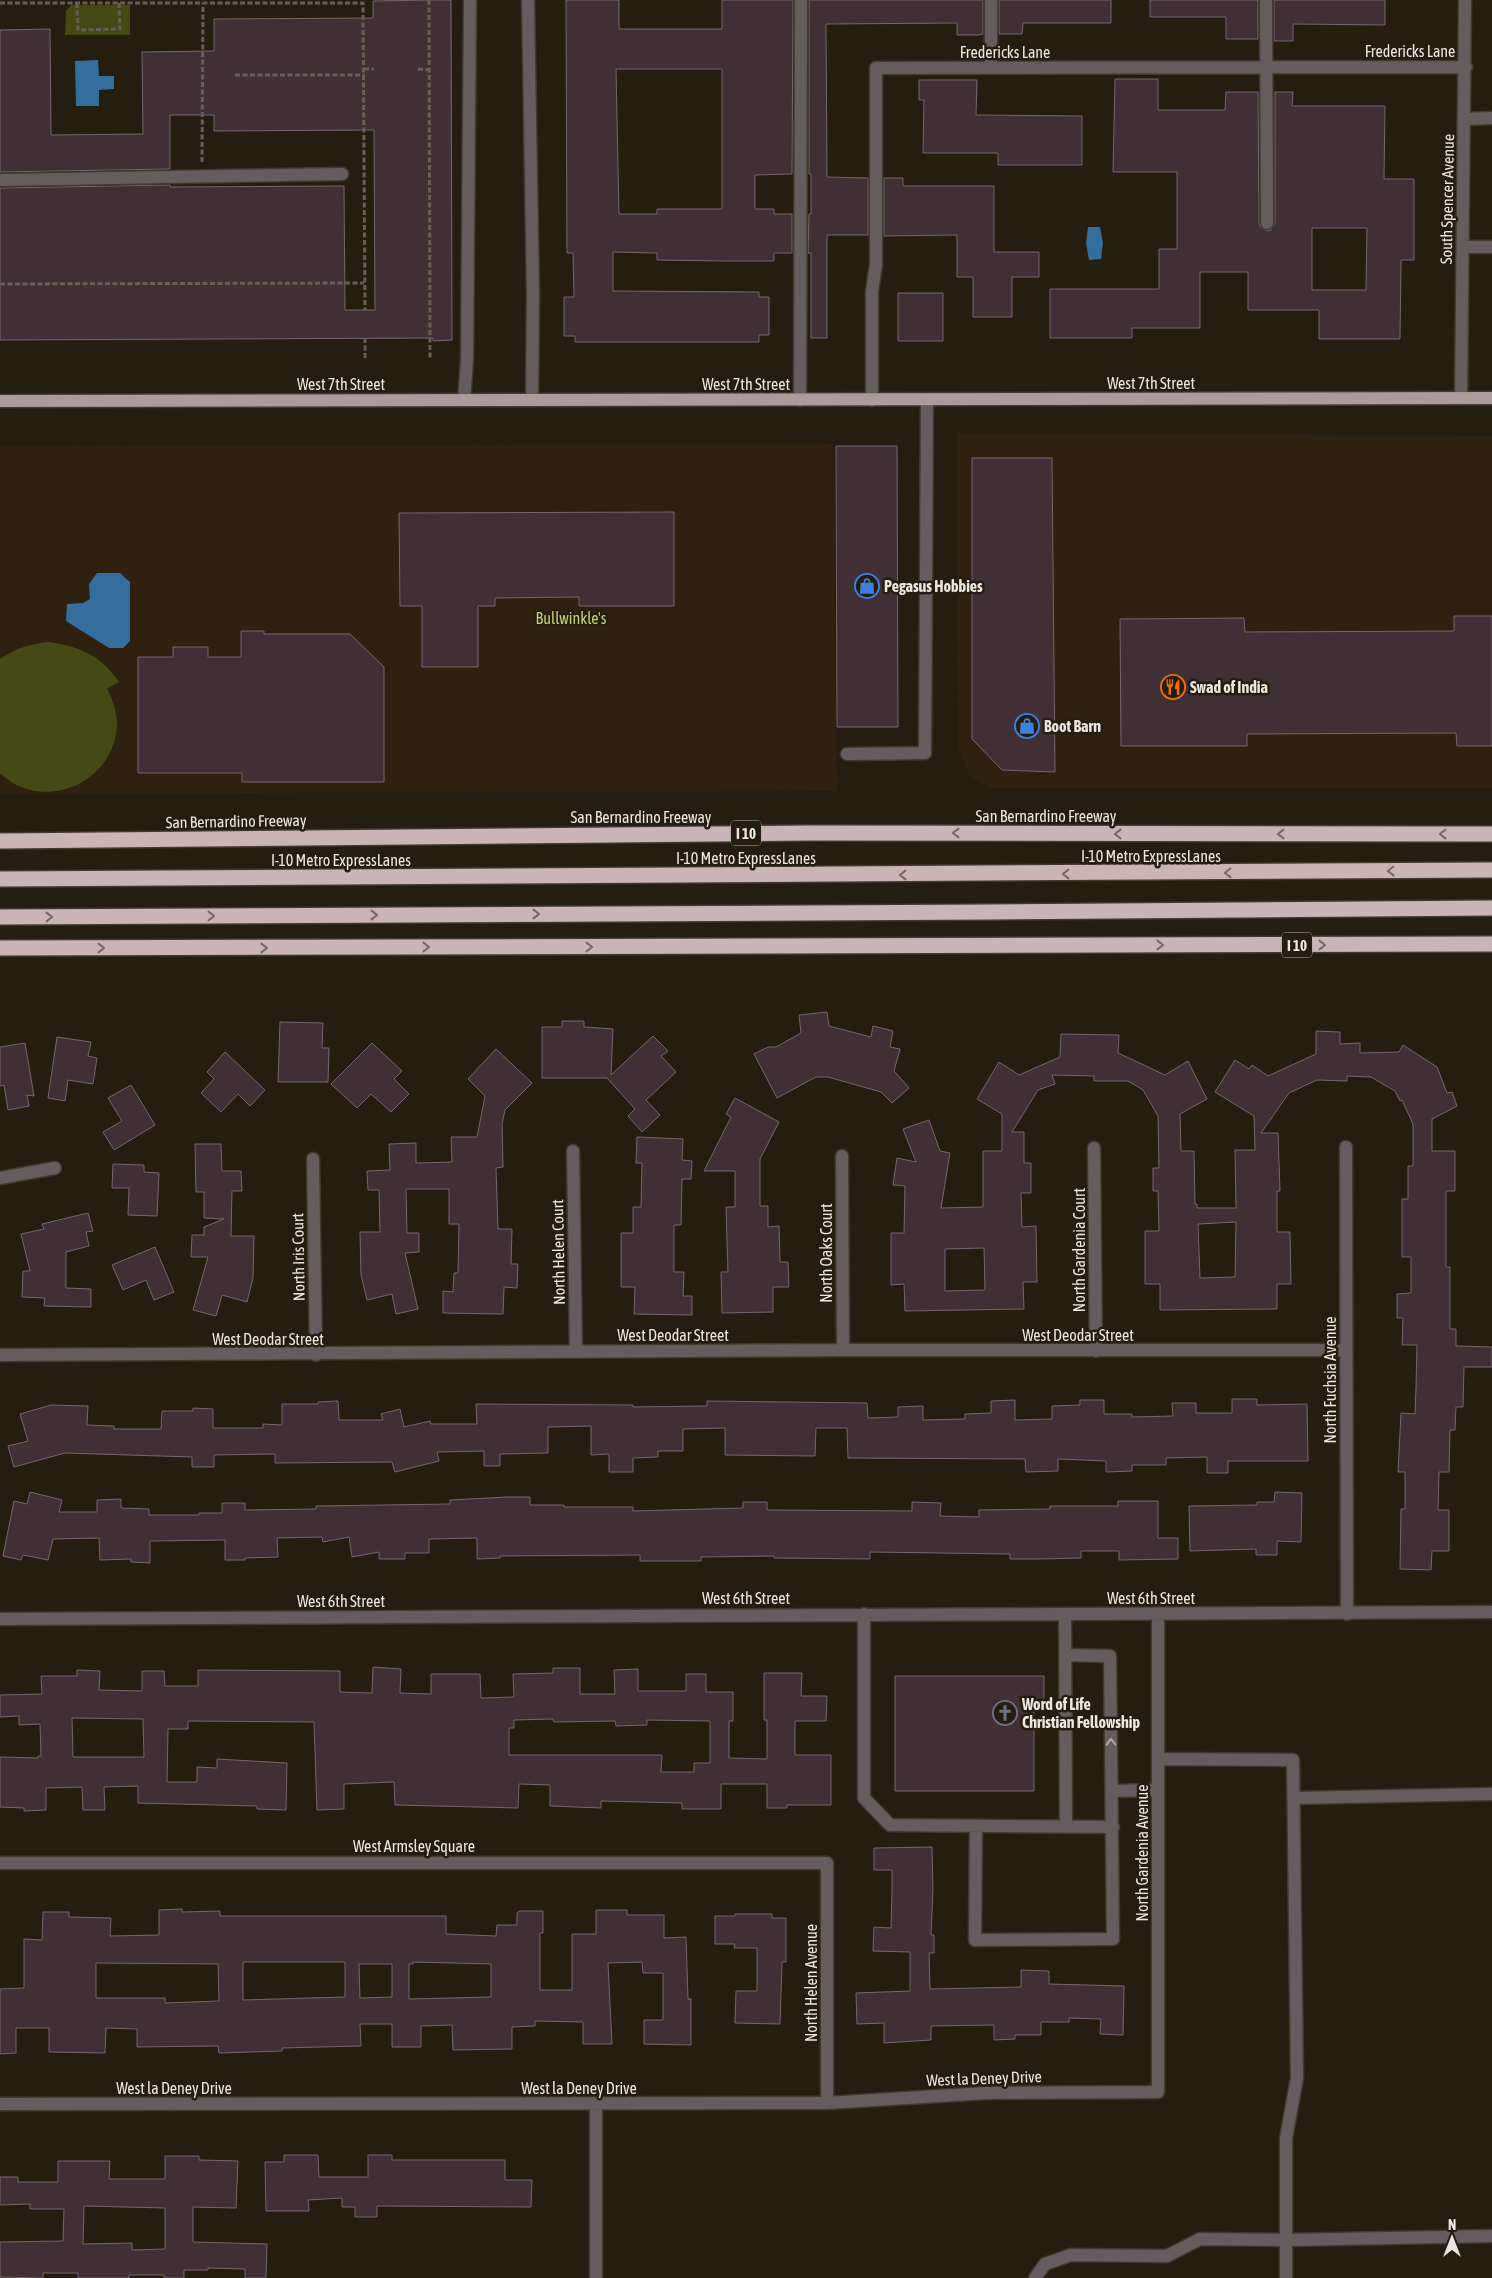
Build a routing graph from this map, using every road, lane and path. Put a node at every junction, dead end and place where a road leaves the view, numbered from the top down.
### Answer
1 (430, 0) edge
2 (470, 0) edge
3 (528, 0) edge
4 (801, 0) edge
5 (991, 0) edge
6 (1266, 0) edge
7 (1465, 0) edge
8 (363, 1) edge
9 (119, 2) junction
10 (0, 3) edge
11 (77, 3) junction
12 (203, 3) junction
13 (1266, 67) junction
14 (1466, 67) junction
15 (991, 68) junction
16 (364, 69) junction
17 (374, 69) dead end
18 (418, 69) dead end
19 (430, 70) junction
20 (235, 75) dead end
21 (364, 75) junction
22 (1465, 118) junction
23 (1492, 118) edge
24 (342, 174) dead end
25 (202, 177) junction
26 (0, 180) edge
27 (1267, 223) dead end
28 (1492, 246) edge
29 (1463, 247) junction
30 (365, 283) junction
31 (0, 284) edge
32 (365, 310) dead end
33 (365, 338) dead end
34 (365, 359) dead end
35 (430, 360) dead end
36 (1460, 398) junction
37 (1492, 398) edge
38 (464, 400) junction
39 (532, 400) junction
40 (800, 400) junction
41 (872, 400) junction
42 (927, 400) junction
43 (0, 401) edge
44 (847, 754) dead end
45 (1492, 834) edge
46 (0, 841) edge
47 (1492, 870) edge
48 (0, 879) edge
49 (1492, 908) edge
50 (0, 917) edge
51 (1489, 945) edge
52 (0, 948) edge
53 (1346, 1147) dead end
54 (1094, 1148) dead end
55 (573, 1151) dead end
56 (842, 1156) dead end
57 (314, 1159) dead end
58 (55, 1168) dead end
59 (0, 1178) edge
60 (843, 1350) junction
61 (1346, 1350) junction
62 (576, 1351) junction
63 (1096, 1351) junction
64 (0, 1355) edge
65 (316, 1355) junction
66 (1492, 1612) edge
67 (864, 1614) junction
68 (1065, 1614) junction
69 (1158, 1614) junction
70 (1347, 1614) junction
71 (0, 1619) edge
72 (1066, 1655) junction
73 (1158, 1759) junction
74 (1158, 1790) junction
75 (1112, 1791) junction
76 (1492, 1794) edge
77 (1294, 1798) junction
78 (976, 1826) junction
79 (1066, 1827) junction
80 (1113, 1828) junction
81 (0, 1862) edge
82 (827, 1862) joint
83 (1158, 2092) joint
84 (827, 2103) junction
85 (0, 2104) edge
86 (596, 2105) junction
87 (1492, 2236) edge
88 (1286, 2240) junction
89 (596, 2278) edge
90 (1035, 2278) edge
91 (1286, 2278) edge

1 - 19 path
2 - 38 street
3 - 39 street
4 - 40 street
5 - 15 street
6 - 13 street
7 - 14 street, South Spencer Avenue
8 - 12 path
8 - 16 path
9 - 11 path
9 - 11 path
9 - 12 path
10 - 11 path
12 - 25 path
13 - 14 street, Fredericks Lane
13 - 15 street, Fredericks Lane
13 - 27 street
14 - 22 street, South Spencer Avenue
15 - 41 street, Fredericks Lane
16 - 17 path
16 - 21 path
18 - 19 path
19 - 35 path
20 - 21 path
21 - 30 path
22 - 23 street
22 - 29 street, South Spencer Avenue
24 - 25 street
25 - 26 street
28 - 29 street
29 - 36 street, South Spencer Avenue
30 - 31 path
30 - 32 path
33 - 34 path
36 - 37 main road, West 7th Street
36 - 42 main road, West 7th Street
38 - 39 main road, West 7th Street
38 - 43 main road, West 7th Street
39 - 40 main road, West 7th Street
40 - 41 main road, West 7th Street
41 - 42 main road, West 7th Street
42 - 44 street
45 -> 46 highway, San Bernardino Freeway / I 10
47 -> 48 highway, I-10 Metro ExpressLanes
50 -> 49 highway
52 -> 51 highway, I 10
53 - 61 street, North Fuchsia Avenue
54 - 63 street, North Gardenia Court
55 - 62 street, North Helen Court
56 - 60 street, North Oaks Court
57 - 65 street, North Iris Court
58 - 59 street
60 - 62 street, West Deodar Street
60 - 63 street, West Deodar Street
61 - 63 street, West Deodar Street
61 - 70 street, North Fuchsia Avenue
62 - 65 street, West Deodar Street
64 - 65 street, West Deodar Street
66 - 70 street, West 6th Street
67 - 68 street, West 6th Street
67 - 71 street, West 6th Street
67 - 78 street
68 - 69 street, West 6th Street
68 - 72 street
69 - 70 street, West 6th Street
69 - 73 street, North Gardenia Avenue
75 -> 72 street
72 - 79 street
73 - 74 street, North Gardenia Avenue
73 - 77 street
74 - 75 street
74 - 83 street, North Gardenia Avenue
75 - 80 street
76 - 77 street
77 - 88 street
78 - 79 street
78 - 80 street
79 - 80 street
81 - 82 street, West Armsley Square
82 - 84 street, North Helen Avenue
83 - 84 street, West la Deney Drive
84 - 86 street, West la Deney Drive
85 - 86 street, West la Deney Drive
86 - 89 street
87 - 88 street
88 - 90 street
88 - 91 street

